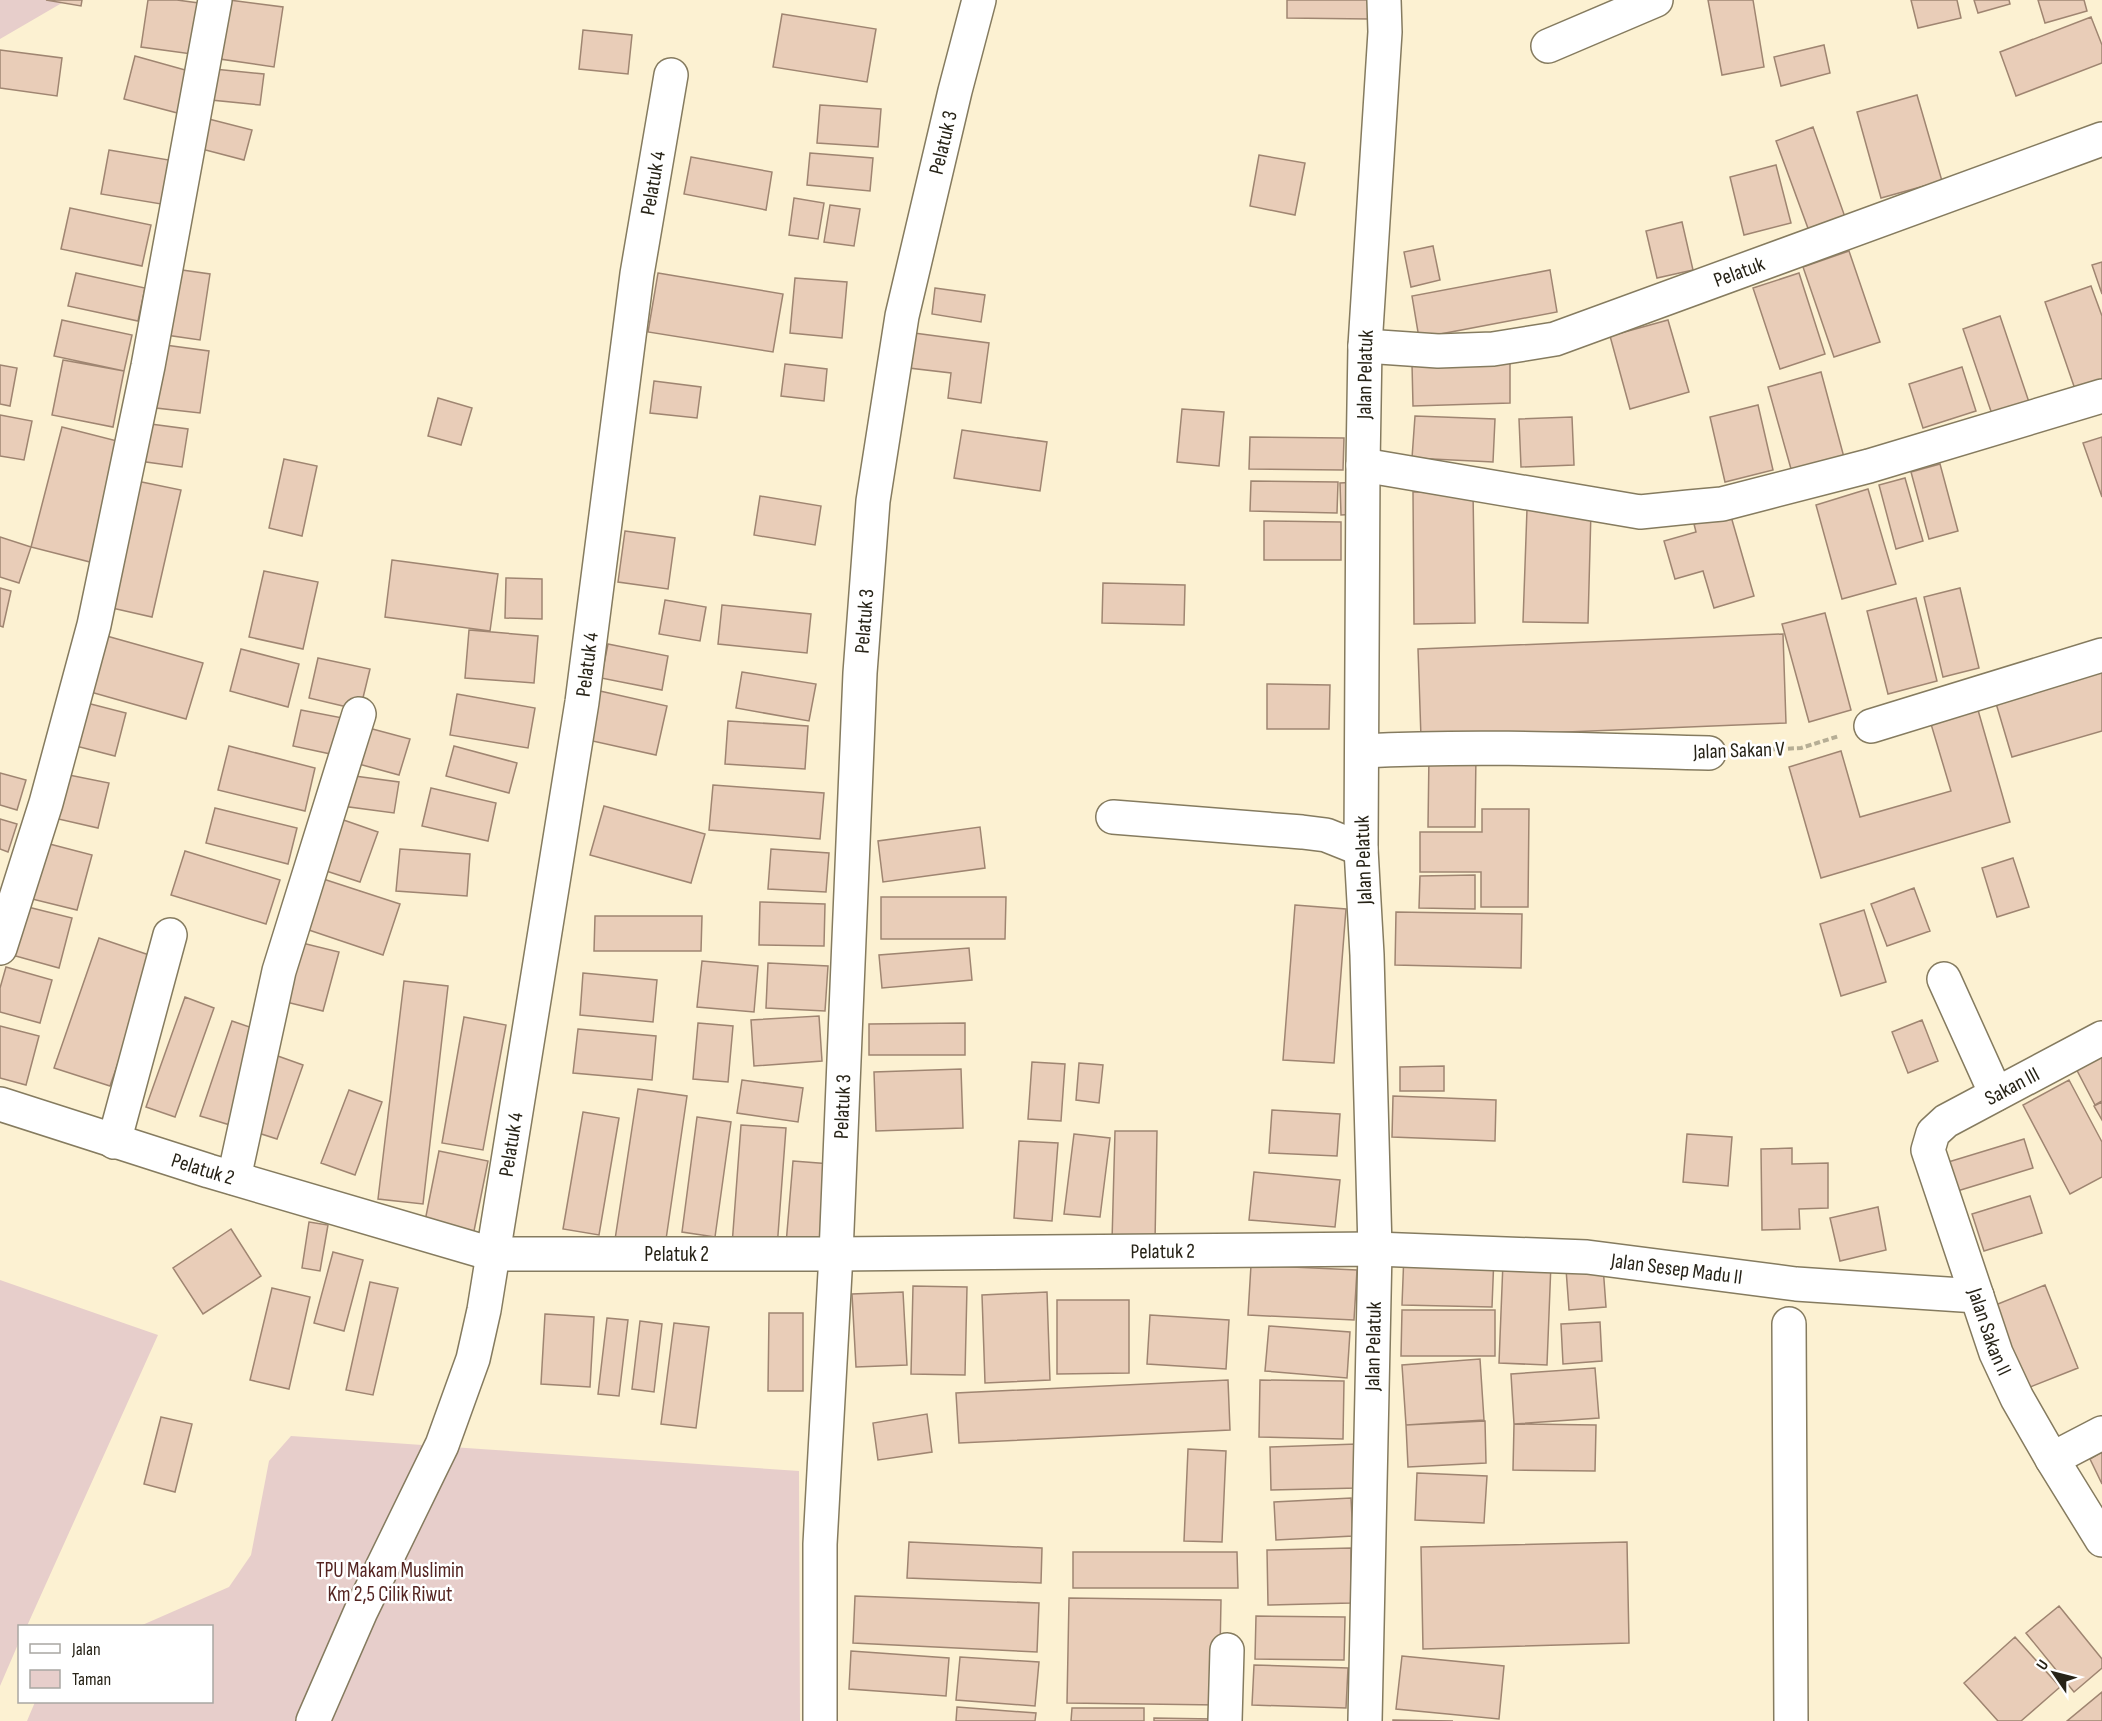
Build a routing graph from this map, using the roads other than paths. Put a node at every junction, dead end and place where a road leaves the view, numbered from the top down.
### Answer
1 (214, 0) edge
2 (979, 0) edge
3 (1384, 0) edge
4 (1656, 0) edge
5 (1548, 46) dead end
6 (670, 75) dead end
7 (2102, 139) edge
8 (1365, 346) junction
9 (2102, 396) edge
10 (1363, 465) junction
11 (2102, 655) edge
12 (359, 714) dead end
13 (1871, 726) road end
14 (1362, 751) junction
15 (1709, 753) road end
16 (1113, 818) dead end
17 (1361, 849) junction
18 (170, 935) dead end
19 (0, 948) edge
20 (1944, 979) dead end
21 (2102, 1038) edge
22 (1996, 1094) junction
23 (0, 1104) edge
24 (114, 1142) junction
25 (1929, 1142) joint
26 (234, 1178) junction
27 (1375, 1249) junction
28 (492, 1254) junction
29 (836, 1254) junction
30 (1977, 1296) junction
31 (1789, 1324) dead end
32 (2102, 1433) edge
33 (2052, 1459) junction
34 (2102, 1540) edge
35 (1227, 1650) dead end
36 (313, 1721) edge
37 (820, 1721) edge
38 (1225, 1721) edge
39 (1365, 1721) edge
40 (1791, 1721) edge

1 - 19 street
2 - 29 street, Pelatuk 3
3 - 8 street, Jalan Pelatuk
4 - 5 street
6 - 28 street, Pelatuk 4
7 - 8 street, Pelatuk
8 - 10 street, Jalan Pelatuk
9 - 10 street
10 - 14 street, Jalan Pelatuk
11 - 13 street
12 - 26 street
14 - 15 street, Jalan Sakan V
14 - 17 street, Jalan Pelatuk
16 - 17 street
17 - 27 street, Jalan Pelatuk
18 - 24 street
20 - 22 street
21 - 22 street, Sakan III
22 - 25 street, Sakan III
23 - 24 street, Pelatuk 2
24 - 26 street, Pelatuk 2
25 - 30 street, Jalan Sakan II
26 - 28 street, Pelatuk 2
27 - 29 street, Pelatuk 2
27 - 30 street, Jalan Sesep Madu II
27 - 39 street, Jalan Pelatuk
28 - 29 street, Pelatuk 2
28 - 36 street, Pelatuk 4
29 - 37 street, Pelatuk 3
30 - 33 street, Jalan Sakan II
31 - 40 street
32 - 33 street
33 - 34 street, Jalan Sakan II
35 - 38 street

